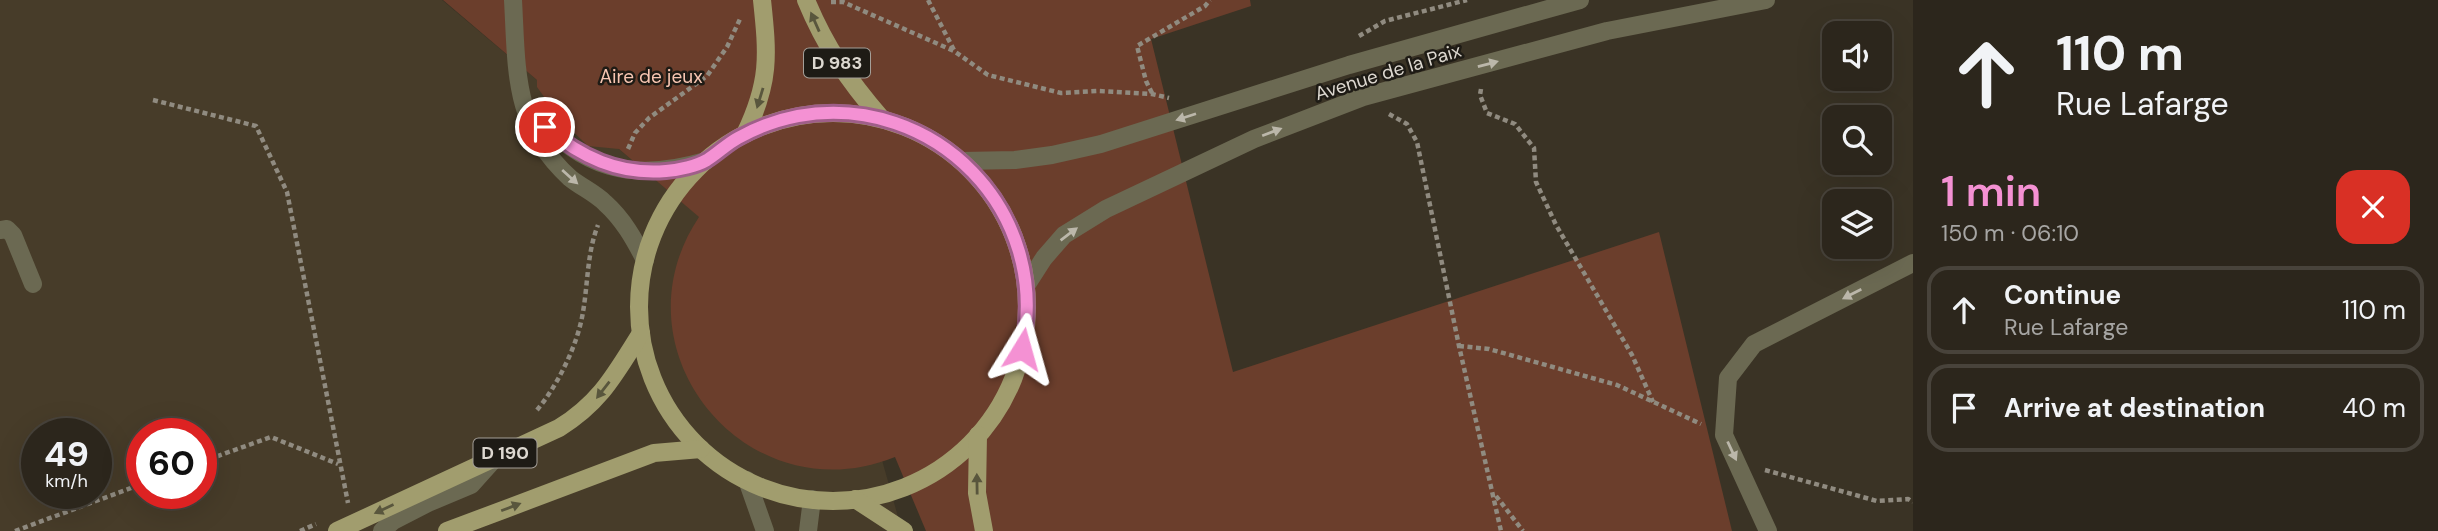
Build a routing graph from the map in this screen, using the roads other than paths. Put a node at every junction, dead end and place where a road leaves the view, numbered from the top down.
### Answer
1 (513, 0) edge
2 (1580, 0) edge
3 (1766, 0) edge
4 (806, 1) edge
5 (1747, 2) edge
6 (762, 6) edge
7 (522, 100) junction
8 (881, 118) junction
9 (745, 134) junction
10 (706, 161) junction
11 (962, 161) junction
12 (0, 230) edge
13 (645, 260) junction
14 (1913, 263) edge
15 (33, 284) dead end
16 (1026, 286) junction
17 (641, 333) junction
18 (978, 435) junction
19 (701, 449) junction
20 (497, 456) junction
21 (747, 480) junction
22 (812, 499) junction
23 (855, 499) junction
24 (338, 525) edge
25 (382, 531) edge
26 (447, 531) edge
27 (765, 531) edge
28 (808, 531) edge
29 (904, 531) edge
30 (984, 531) edge
31 (1768, 531) edge

1 - 7 street
2 -> 11 street, Avenue de la Paix
3 - 5 street, Avenue de la Paix
8 -> 4 main road, D 983
16 -> 5 street, Avenue de la Paix
6 -> 9 main road
7 - 10 street
7 -> 13 street
8 - 9 main road
8 - 11 main road
9 - 10 main road
10 - 13 main road
11 - 16 main road
12 - 15 street
13 - 17 main road
14 -> 31 street
16 - 18 main road
17 - 19 main road
17 -> 20 main road, D 190
18 - 23 main road
30 -> 18 main road
19 - 21 main road
26 -> 19 main road, D 190
20 -> 24 main road, D 190
20 - 25 street, D 190
21 - 22 main road
21 - 27 street
22 - 23 main road
22 - 28 street
23 - 29 main road

